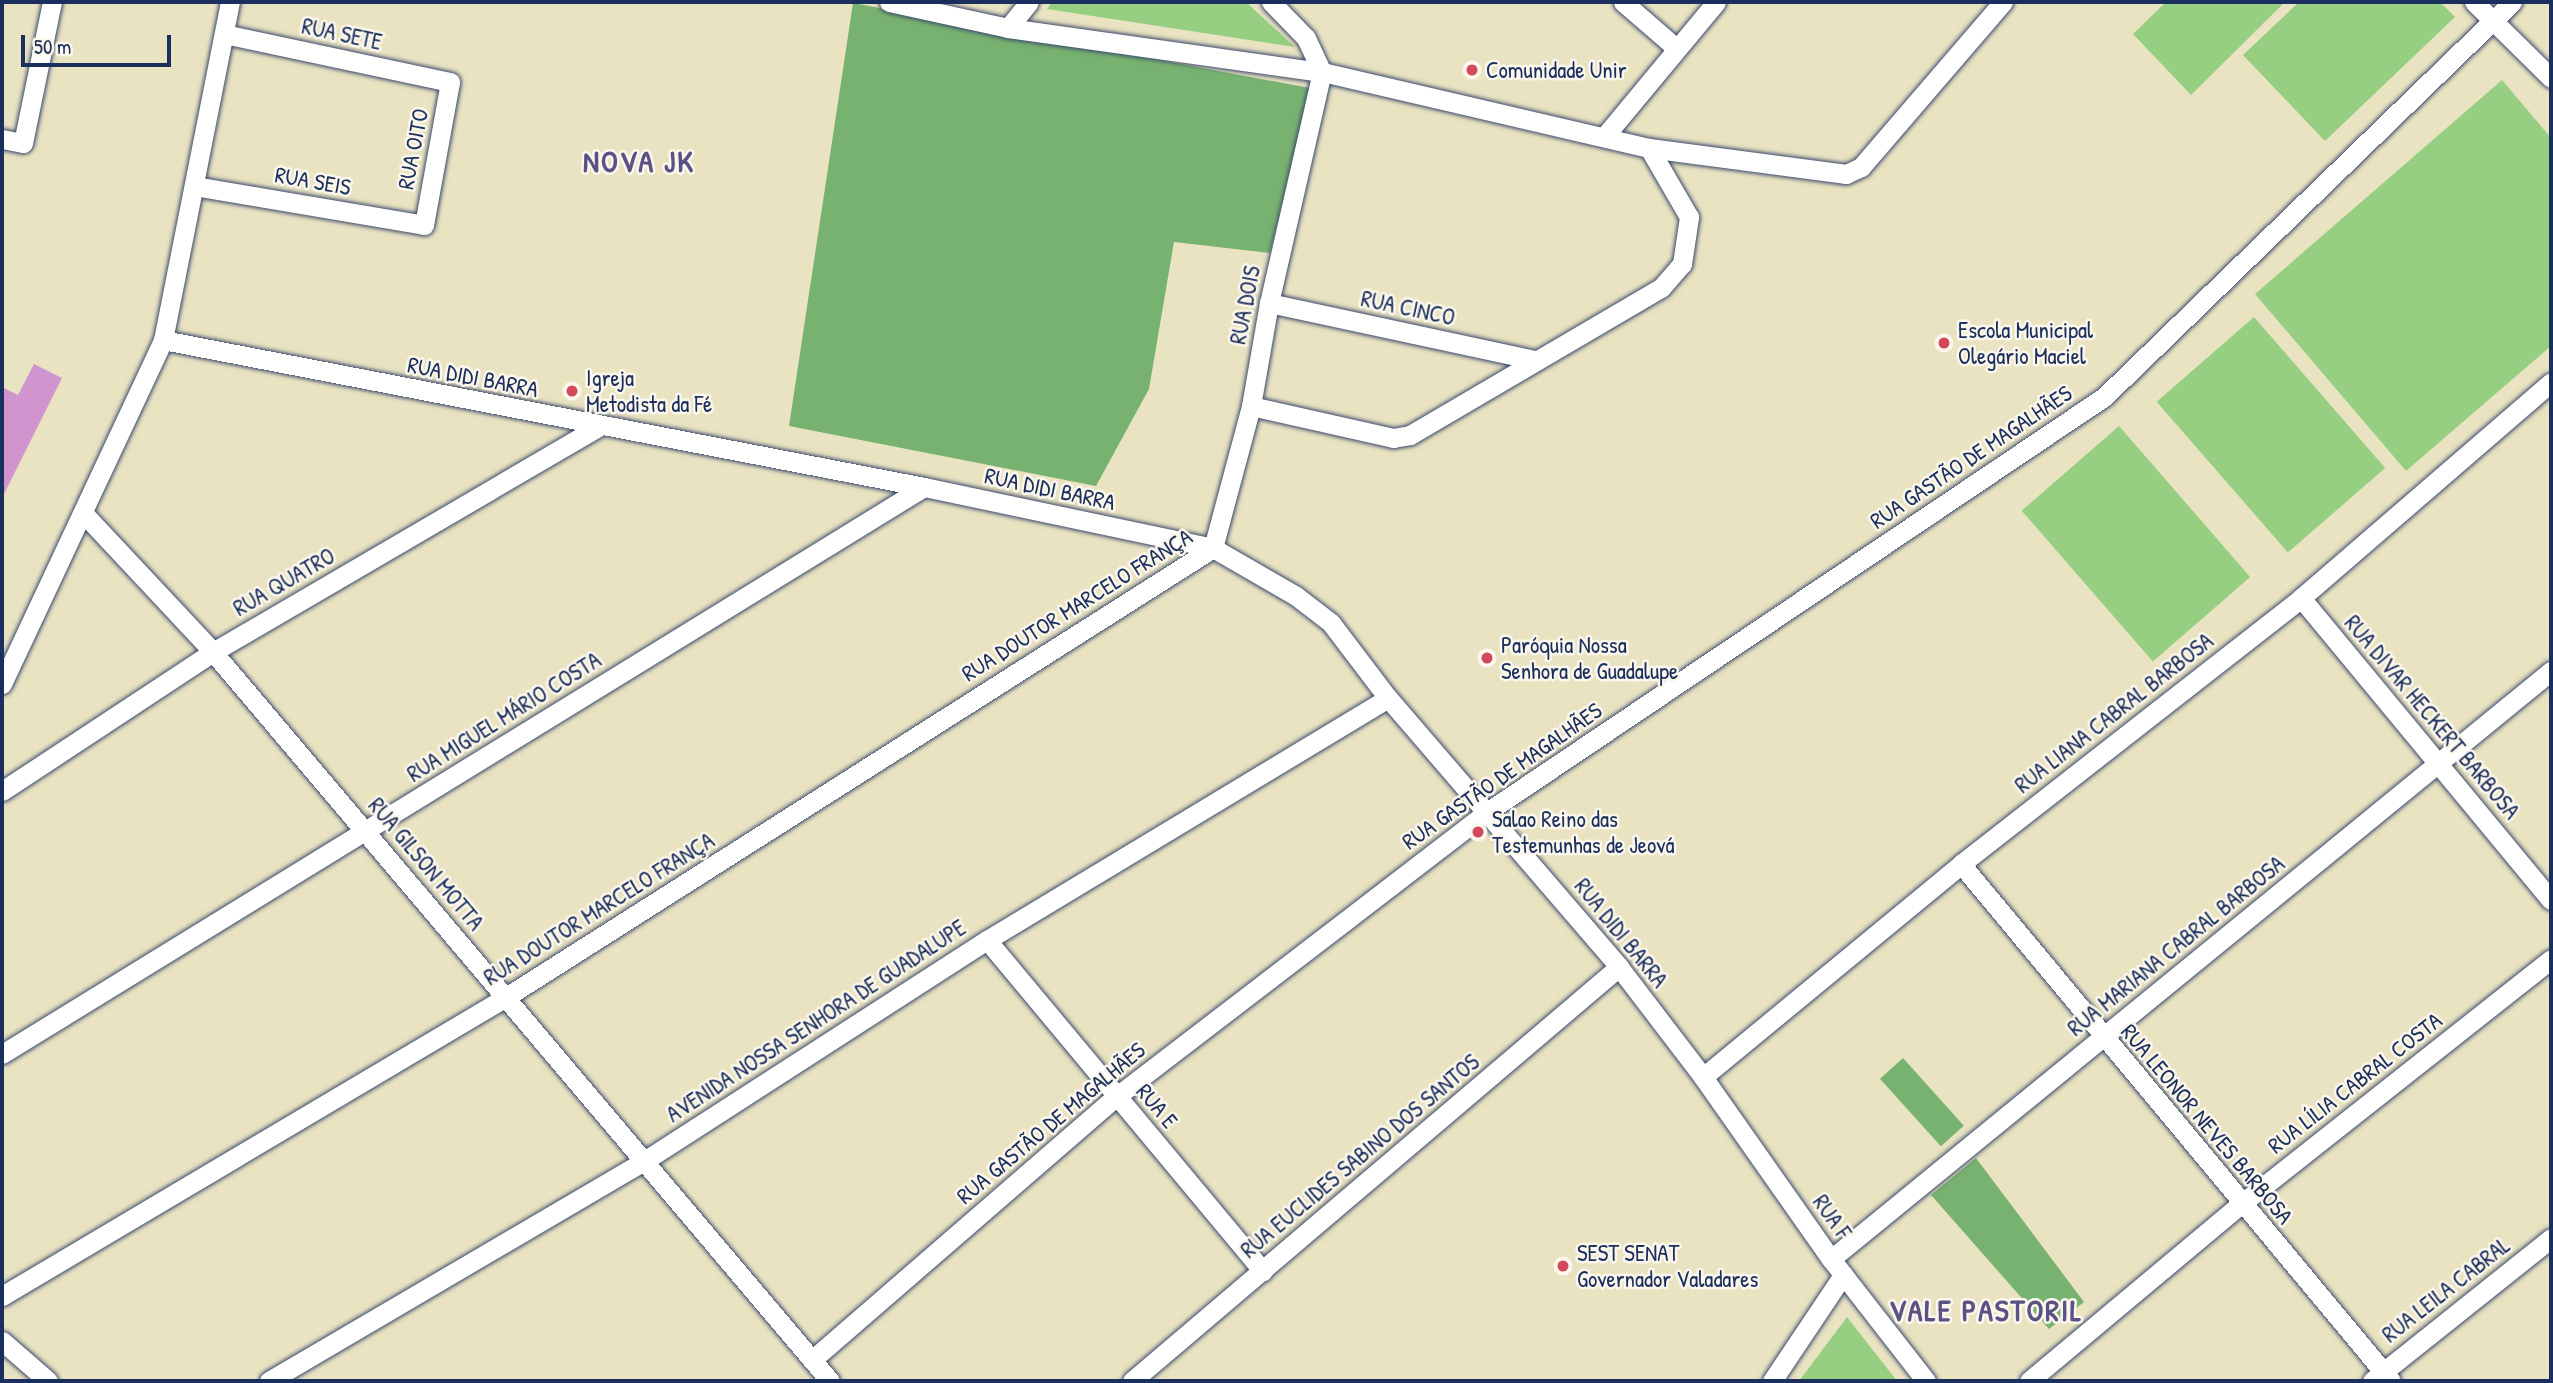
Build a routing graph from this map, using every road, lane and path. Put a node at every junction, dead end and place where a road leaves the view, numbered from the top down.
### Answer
1 (52, 2) edge
2 (230, 2) edge
3 (889, 2) edge
4 (1029, 2) edge
5 (1271, 2) edge
6 (1623, 2) edge
7 (1716, 2) edge
8 (2003, 2) edge
9 (2474, 2) edge
10 (2512, 2) edge
11 (2493, 21) junction
12 (1008, 28) junction
13 (224, 34) junction
14 (1675, 47) junction
15 (1322, 72) junction
16 (2551, 78) edge
17 (450, 82) joint
18 (1604, 137) junction
19 (2, 139) edge
20 (1649, 148) junction
21 (194, 186) junction
22 (424, 225) joint
23 (1269, 303) junction
24 (163, 340) junction
25 (1536, 360) junction
26 (2551, 382) edge
27 (1251, 406) junction
28 (598, 427) junction
29 (924, 487) junction
30 (85, 515) junction
31 (1213, 548) junction
32 (2301, 598) junction
33 (213, 652) junction
34 (2551, 671) edge
35 (2, 684) edge
36 (1388, 698) junction
37 (2441, 763) junction
38 (2, 791) edge
39 (1487, 812) junction
40 (366, 831) junction
41 (1961, 864) junction
42 (2551, 900) edge
43 (987, 940) junction
44 (2551, 959) edge
45 (1619, 967) junction
46 (506, 997) junction
47 (2102, 1037) junction
48 (2, 1054) edge
49 (1703, 1076) junction
50 (1117, 1096) junction
51 (644, 1161) junction
52 (2242, 1203) junction
53 (2551, 1238) edge
54 (1837, 1267) junction
55 (1262, 1271) junction
56 (2, 1296) edge
57 (2, 1341) edge
58 (813, 1360) junction
59 (2382, 1378) edge
60 (48, 1381) edge
61 (270, 1381) edge
62 (830, 1381) edge
63 (1132, 1381) edge
64 (1772, 1381) edge
65 (1926, 1381) edge
66 (2029, 1381) edge

1 - 19 street
2 - 13 street
3 - 12 street
4 - 12 street
5 - 15 street
6 - 14 street
7 - 14 street
8 - 20 street
9 - 11 street
10 - 11 street, RUA GASTÃO DE MAGALHÃES
11 - 16 street
11 - 39 street, RUA GASTÃO DE MAGALHÃES
12 - 15 street
13 - 17 street, RUA SETE
13 - 21 street
14 - 18 street
15 - 18 street
15 - 23 street, RUA DOIS
17 - 22 street, RUA OITO
18 - 20 street
20 - 25 street
21 - 22 street, RUA SEIS
21 - 24 street
23 - 25 street, RUA CINCO
23 - 27 street, RUA DOIS
24 - 28 street, RUA DIDI BARRA
24 - 30 street
25 - 27 street
26 - 32 street, RUA LIANA CABRAL BARBOSA
27 - 31 street, RUA DOIS
28 - 29 street, RUA DIDI BARRA
28 - 33 street, RUA QUATRO
29 - 31 street, RUA DIDI BARRA
29 - 40 street, RUA MIGUEL MÁRIO COSTA
30 - 33 street, RUA GILSON MOTTA
30 - 35 street
31 - 36 street, RUA DIDI BARRA
31 - 46 street, RUA DOUTOR MARCELO FRANÇA
32 - 37 street, RUA DIVAR HECKERT BARBOSA
32 - 41 street, RUA LIANA CABRAL BARBOSA
33 - 38 street, RUA QUATRO
33 - 40 street, RUA GILSON MOTTA
34 - 37 street, RUA MARIANA CABRAL BARBOSA
36 - 39 street, RUA DIDI BARRA
36 - 43 street, AVENIDA NOSSA SENHORA DE GUADALUPE
37 - 42 street, RUA DIVAR HECKERT BARBOSA
37 - 47 street, RUA MARIANA CABRAL BARBOSA
39 - 45 street, RUA DIDI BARRA
39 - 50 street, RUA GASTÃO DE MAGALHÃES
40 - 46 street, RUA GILSON MOTTA
40 - 48 street, RUA MIGUEL MÁRIO COSTA
41 - 47 street, RUA LEONOR NEVES BARBOSA
41 - 49 street, RUA LIANA CABRAL BARBOSA
43 - 50 street, RUA E
43 - 51 street, AVENIDA NOSSA SENHORA DE GUADALUPE
44 - 52 street, RUA LÍLIA CABRAL COSTA
45 - 49 street, RUA DIDI BARRA
45 - 55 street, RUA EUCLIDES SABINO DOS SANTOS
46 - 51 street, RUA GILSON MOTTA
46 - 56 street, RUA DOUTOR MARCELO FRANÇA
47 - 52 street, RUA LEONOR NEVES BARBOSA
47 - 54 street, RUA MARIANA CABRAL BARBOSA
49 - 54 street, RUA F
50 - 55 street, RUA E
50 - 58 street, RUA GASTÃO DE MAGALHÃES
51 - 58 street, RUA GILSON MOTTA
51 - 61 street, AVENIDA NOSSA SENHORA DE GUADALUPE
52 - 59 street, RUA LEONOR NEVES BARBOSA
52 - 66 street, RUA LÍLIA CABRAL COSTA
53 - 59 street, RUA LEILA CABRAL
54 - 64 street, RUA MARIANA CABRAL BARBOSA
54 - 65 street, RUA F
55 - 63 street, RUA EUCLIDES SABINO DOS SANTOS
57 - 60 street
58 - 62 street, RUA GILSON MOTTA

